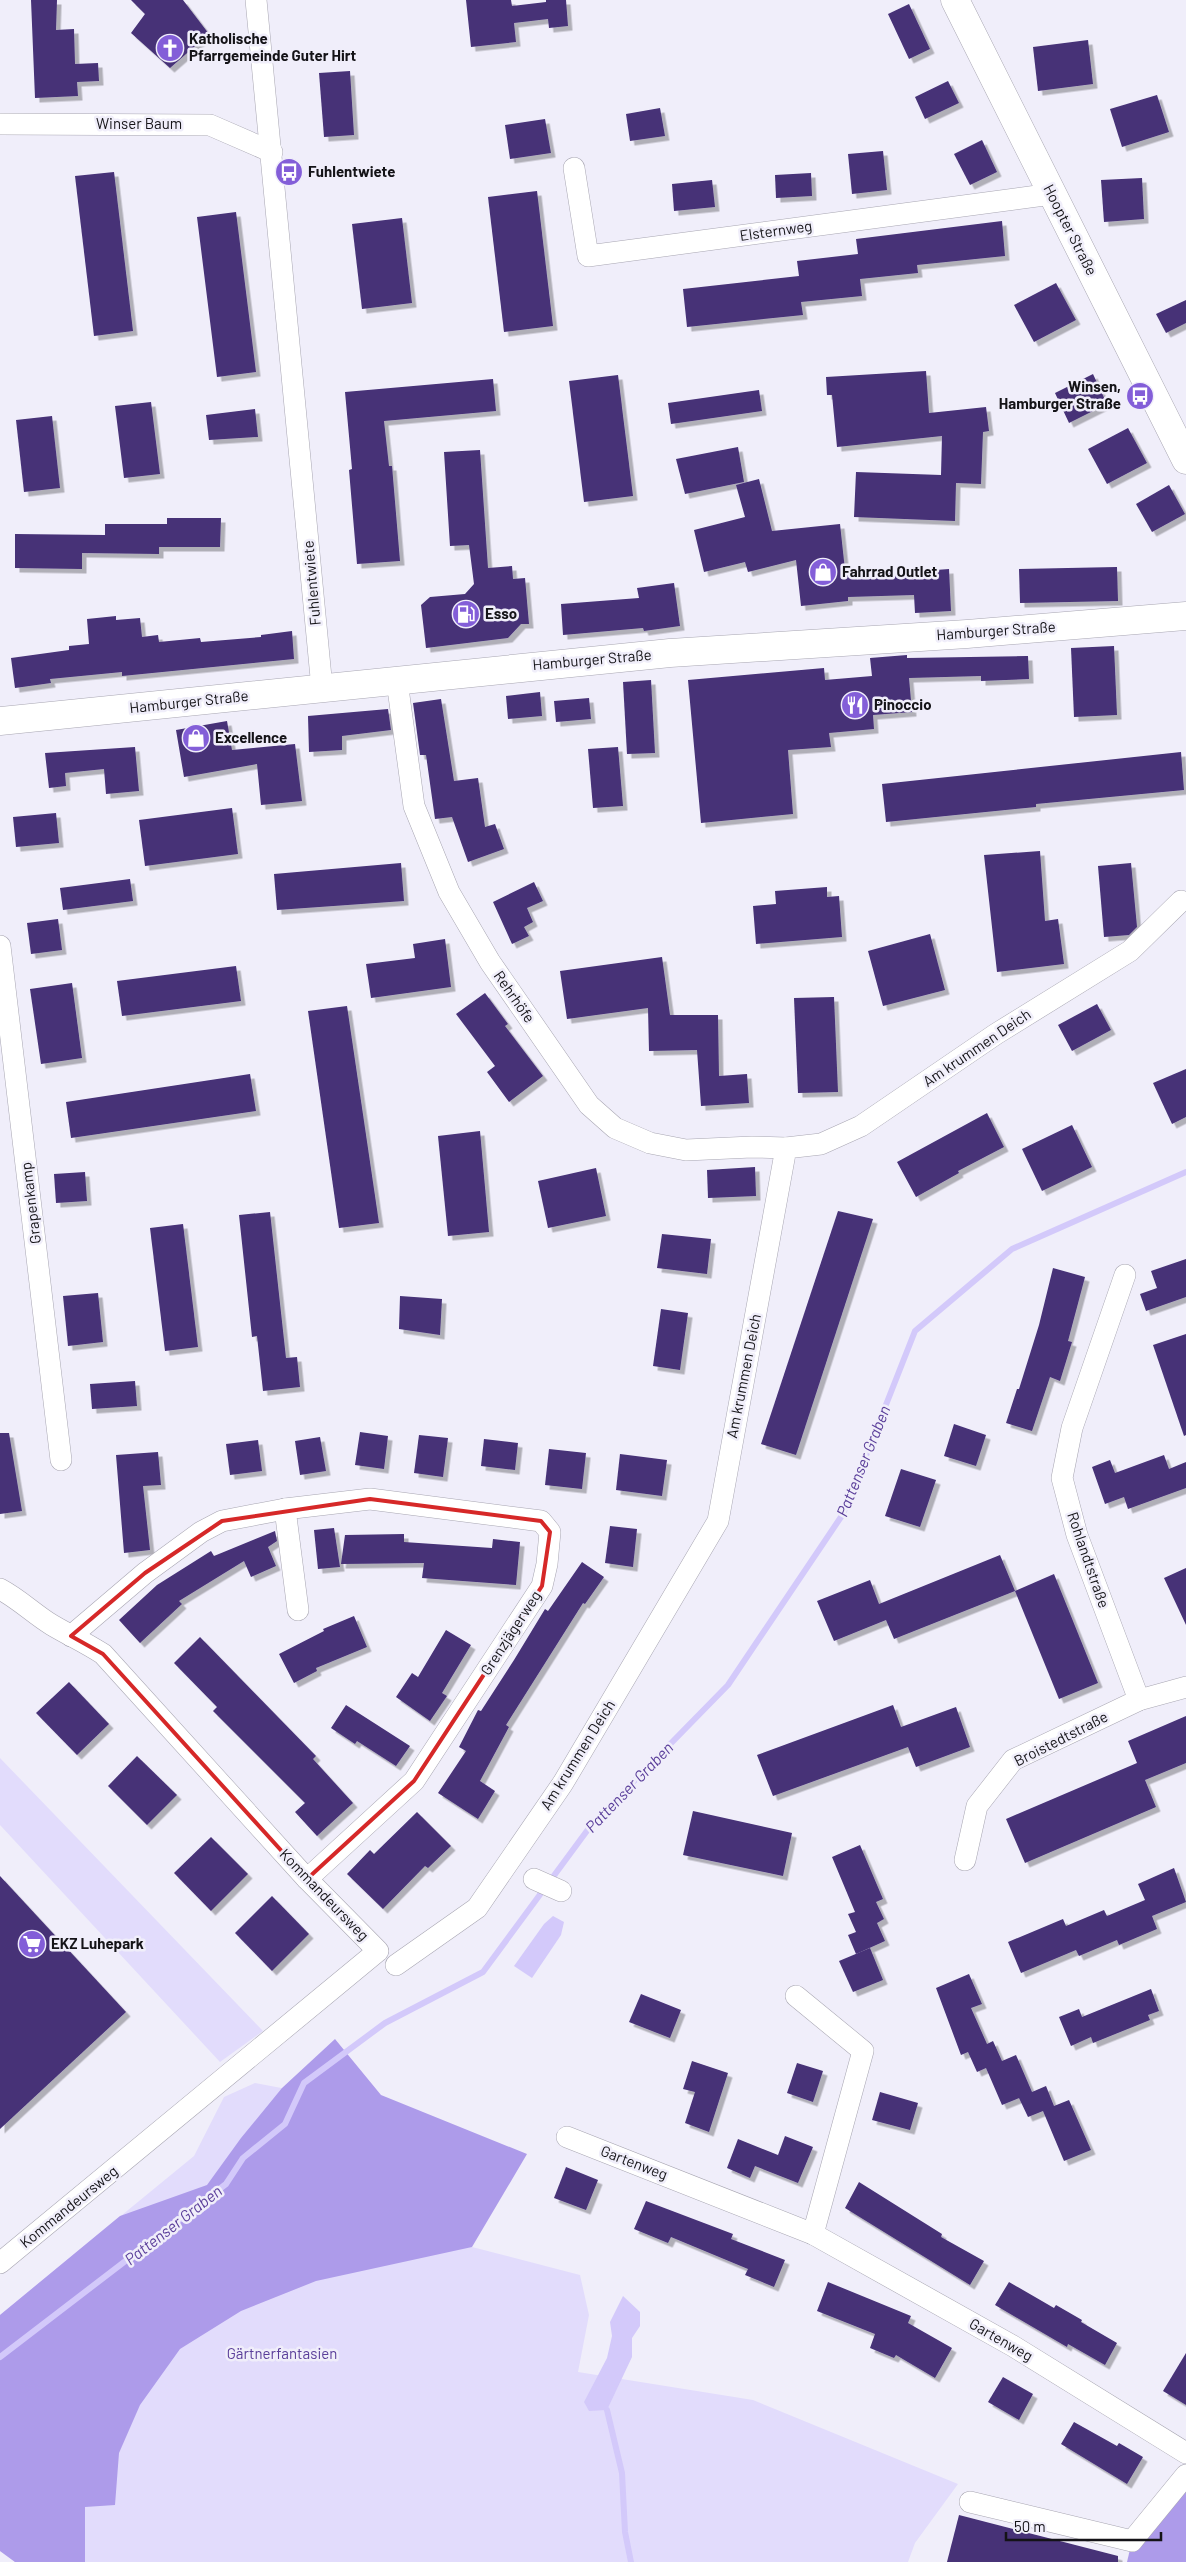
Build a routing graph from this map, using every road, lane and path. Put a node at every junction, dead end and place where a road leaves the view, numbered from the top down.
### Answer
1 (256, 0) edge
2 (955, 0) edge
3 (0, 124) edge
4 (272, 152) junction
5 (574, 168) dead end
6 (1052, 194) junction
7 (1186, 460) edge
8 (1186, 616) edge
9 (397, 681) junction
10 (322, 688) junction
11 (0, 722) edge
12 (1181, 901) dead end
13 (0, 946) edge
14 (786, 1148) junction
15 (1125, 1275) dead end
16 (62, 1460) dead end
17 (285, 1509) junction
18 (0, 1589) edge
19 (298, 1610) dead end
20 (71, 1636) junction
21 (1186, 1687) edge
22 (1139, 1700) junction
23 (964, 1860) dead end
24 (307, 1879) junction
25 (534, 1879) dead end
26 (561, 1891) dead end
27 (396, 1965) dead end
28 (796, 1996) dead end
29 (567, 2137) dead end
30 (813, 2234) junction
31 (0, 2263) edge
32 (1186, 2453) edge
33 (1186, 2475) edge
34 (970, 2502) dead end

1 - 4 street, Fuhlentwiete
2 - 6 main road, Hoopter Straße
3 - 4 street, Winser Baum
4 - 10 street, Fuhlentwiete
5 - 6 street, Elsternweg
6 - 7 main road, Hoopter Straße
8 - 9 main road, Hamburger Straße
9 - 10 main road, Hamburger Straße
9 - 14 street, Rehrhöfe
10 - 11 main road, Hamburger Straße
12 - 14 street, Am krummen Deich
13 - 16 street, Grapenkamp
14 - 27 street, Am krummen Deich
15 - 22 street, Rohlandtstraße
17 - 19 street
17 - 20 street, Grenzjägerweg
17 - 24 street, Grenzjägerweg
18 - 20 street, Kommandeursweg
20 - 24 street, Kommandeursweg
21 - 22 street, Broistedtstraße
22 - 23 street, Broistedtstraße
24 - 31 street, Kommandeursweg
25 - 26 street
28 - 30 street
29 - 30 street, Gartenweg
30 - 32 street, Gartenweg
33 - 34 street

